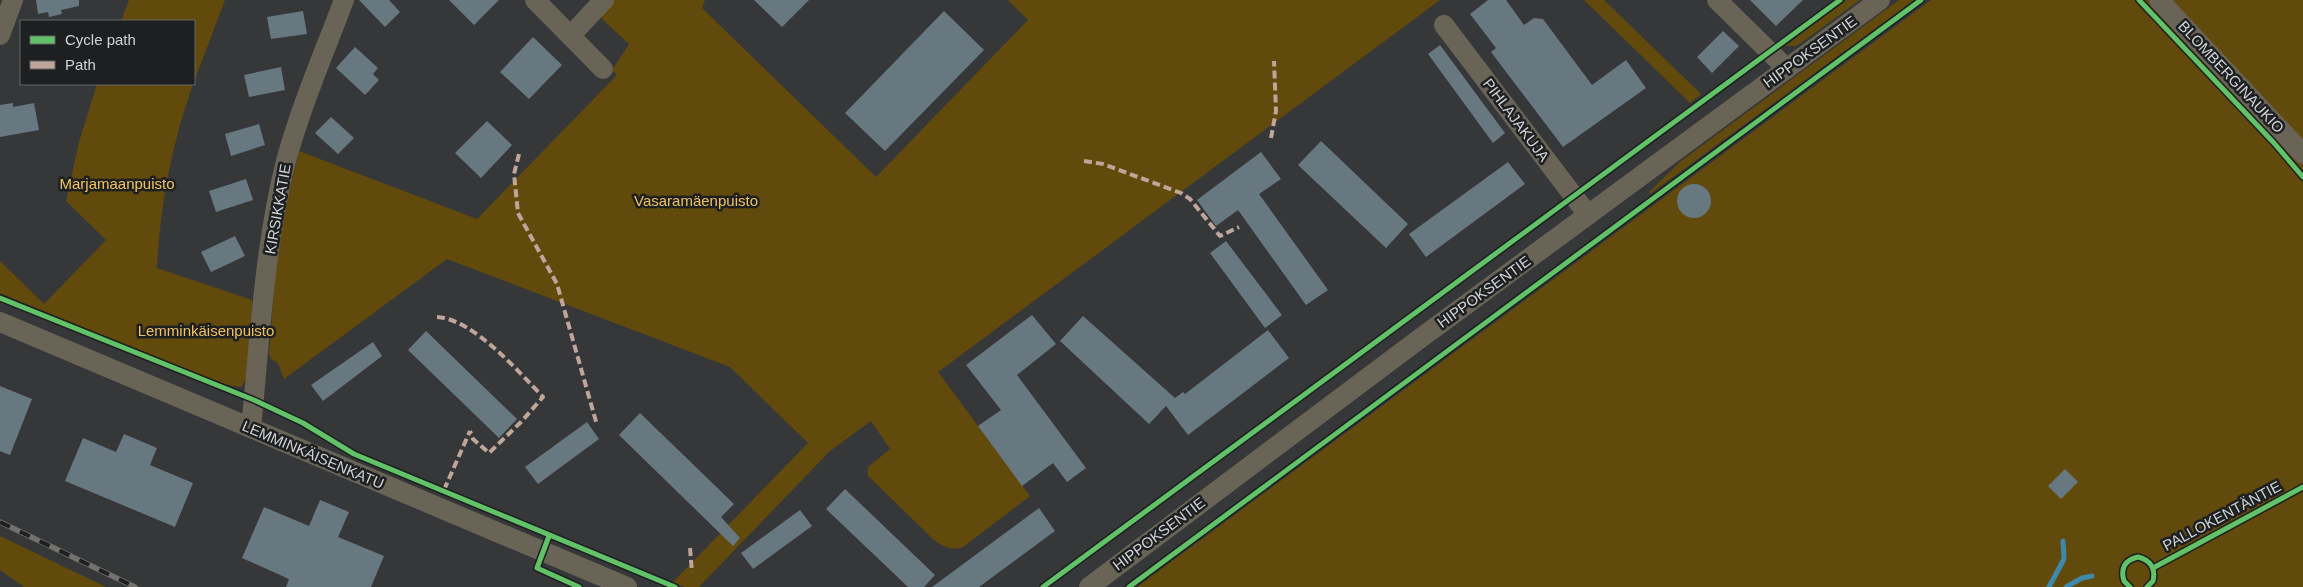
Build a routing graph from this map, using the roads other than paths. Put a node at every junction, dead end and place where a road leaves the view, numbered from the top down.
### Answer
1 (13, 0) edge
2 (344, 0) edge
3 (535, 0) edge
4 (604, 0) edge
5 (1717, 0) edge
6 (1880, 0) edge
7 (2159, 0) edge
8 (1444, 25) dead end
9 (0, 35) edge
10 (571, 35) junction
11 (603, 69) dead end
12 (1787, 69) junction
13 (2303, 154) edge
14 (1588, 215) junction
15 (0, 322) edge
16 (251, 428) junction
17 (627, 587) edge
18 (1089, 587) edge

1 - 9 street
2 - 16 street, KIRSIKKATIE
3 - 10 street
4 - 10 street
5 - 12 street
6 - 12 street, HIPPOKSENTIE
7 - 13 street, BLOMBERGINAUKIO
8 - 14 street, PIHLAJAKUJA
10 - 11 street
12 - 14 street, HIPPOKSENTIE
14 - 18 street, HIPPOKSENTIE
15 - 16 street, LEMMINKÄISENKATU
16 - 17 street, LEMMINKÄISENKATU

